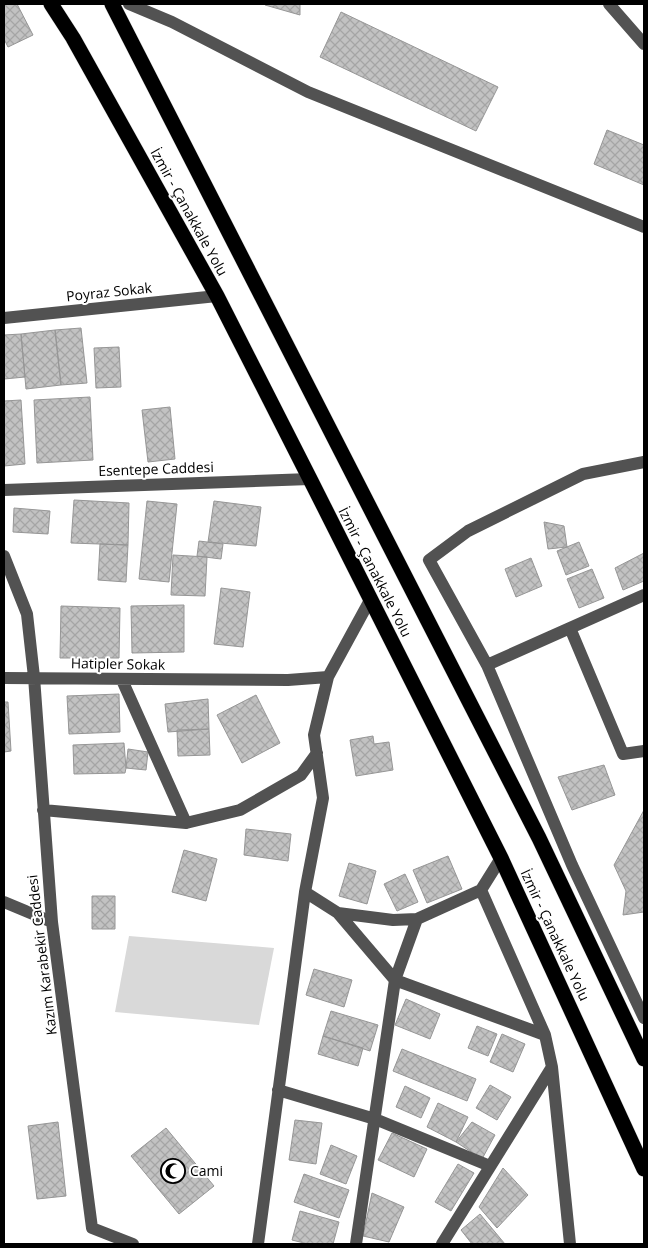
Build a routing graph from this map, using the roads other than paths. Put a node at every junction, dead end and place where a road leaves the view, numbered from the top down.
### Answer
1 (51, 4) edge
2 (112, 4) edge
3 (129, 4) edge
4 (609, 4) edge
5 (644, 44) edge
6 (644, 227) edge
7 (217, 296) junction
8 (4, 318) edge
9 (644, 462) edge
10 (310, 479) junction
11 (4, 490) edge
12 (4, 556) edge
13 (644, 595) edge
14 (370, 600) junction
15 (570, 628) junction
16 (487, 665) junction
17 (34, 677) junction
18 (328, 677) junction
19 (4, 678) edge
20 (122, 680) junction
21 (644, 750) edge
22 (317, 753) junction
23 (43, 810) junction
24 (186, 823) junction
25 (501, 858) junction
26 (481, 890) junction
27 (304, 892) junction
28 (4, 902) edge
29 (338, 913) junction
30 (417, 919) junction
31 (52, 922) junction
32 (395, 980) junction
33 (644, 1018) edge
34 (545, 1035) junction
35 (644, 1059) edge
36 (552, 1066) junction
37 (278, 1090) junction
38 (375, 1119) junction
39 (490, 1166) junction
40 (644, 1168) edge
41 (133, 1244) edge
42 (258, 1244) edge
43 (356, 1244) edge
44 (442, 1244) edge
45 (570, 1244) edge

1 - 7 highway, İzmir - Çanakkale Yolu
2 - 35 highway, İzmir - Çanakkale Yolu
3 - 6 street
4 - 5 street
7 - 8 street, Poyraz Sokak
7 - 10 highway, İzmir - Çanakkale Yolu
9 - 16 street
10 - 11 street, Esentepe Caddesi
10 - 14 highway, İzmir - Çanakkale Yolu
12 - 17 street
13 - 15 street
14 - 18 street
14 - 25 highway, İzmir - Çanakkale Yolu
15 - 16 street
15 - 21 street
16 - 33 street
17 - 19 street, Hatipler Sokak
17 - 20 street, Hatipler Sokak
17 - 23 street, Kazım Karabekir Caddesi
18 - 20 street, Hatipler Sokak
18 - 22 street
20 - 24 street
22 - 24 street
22 - 27 street
23 - 24 street
23 - 31 street, Kazım Karabekir Caddesi
25 - 26 street
25 - 40 highway, İzmir - Çanakkale Yolu
26 - 30 street
26 - 34 street
27 - 29 street
27 - 37 street
28 - 31 street
29 - 30 street
29 - 32 street
30 - 32 street
31 - 41 street, Kazım Karabekir Caddesi
32 - 34 street
32 - 38 street
34 - 36 street
36 - 39 street
36 - 45 street
37 - 38 street
37 - 42 street
38 - 39 street
38 - 43 street
39 - 44 street

